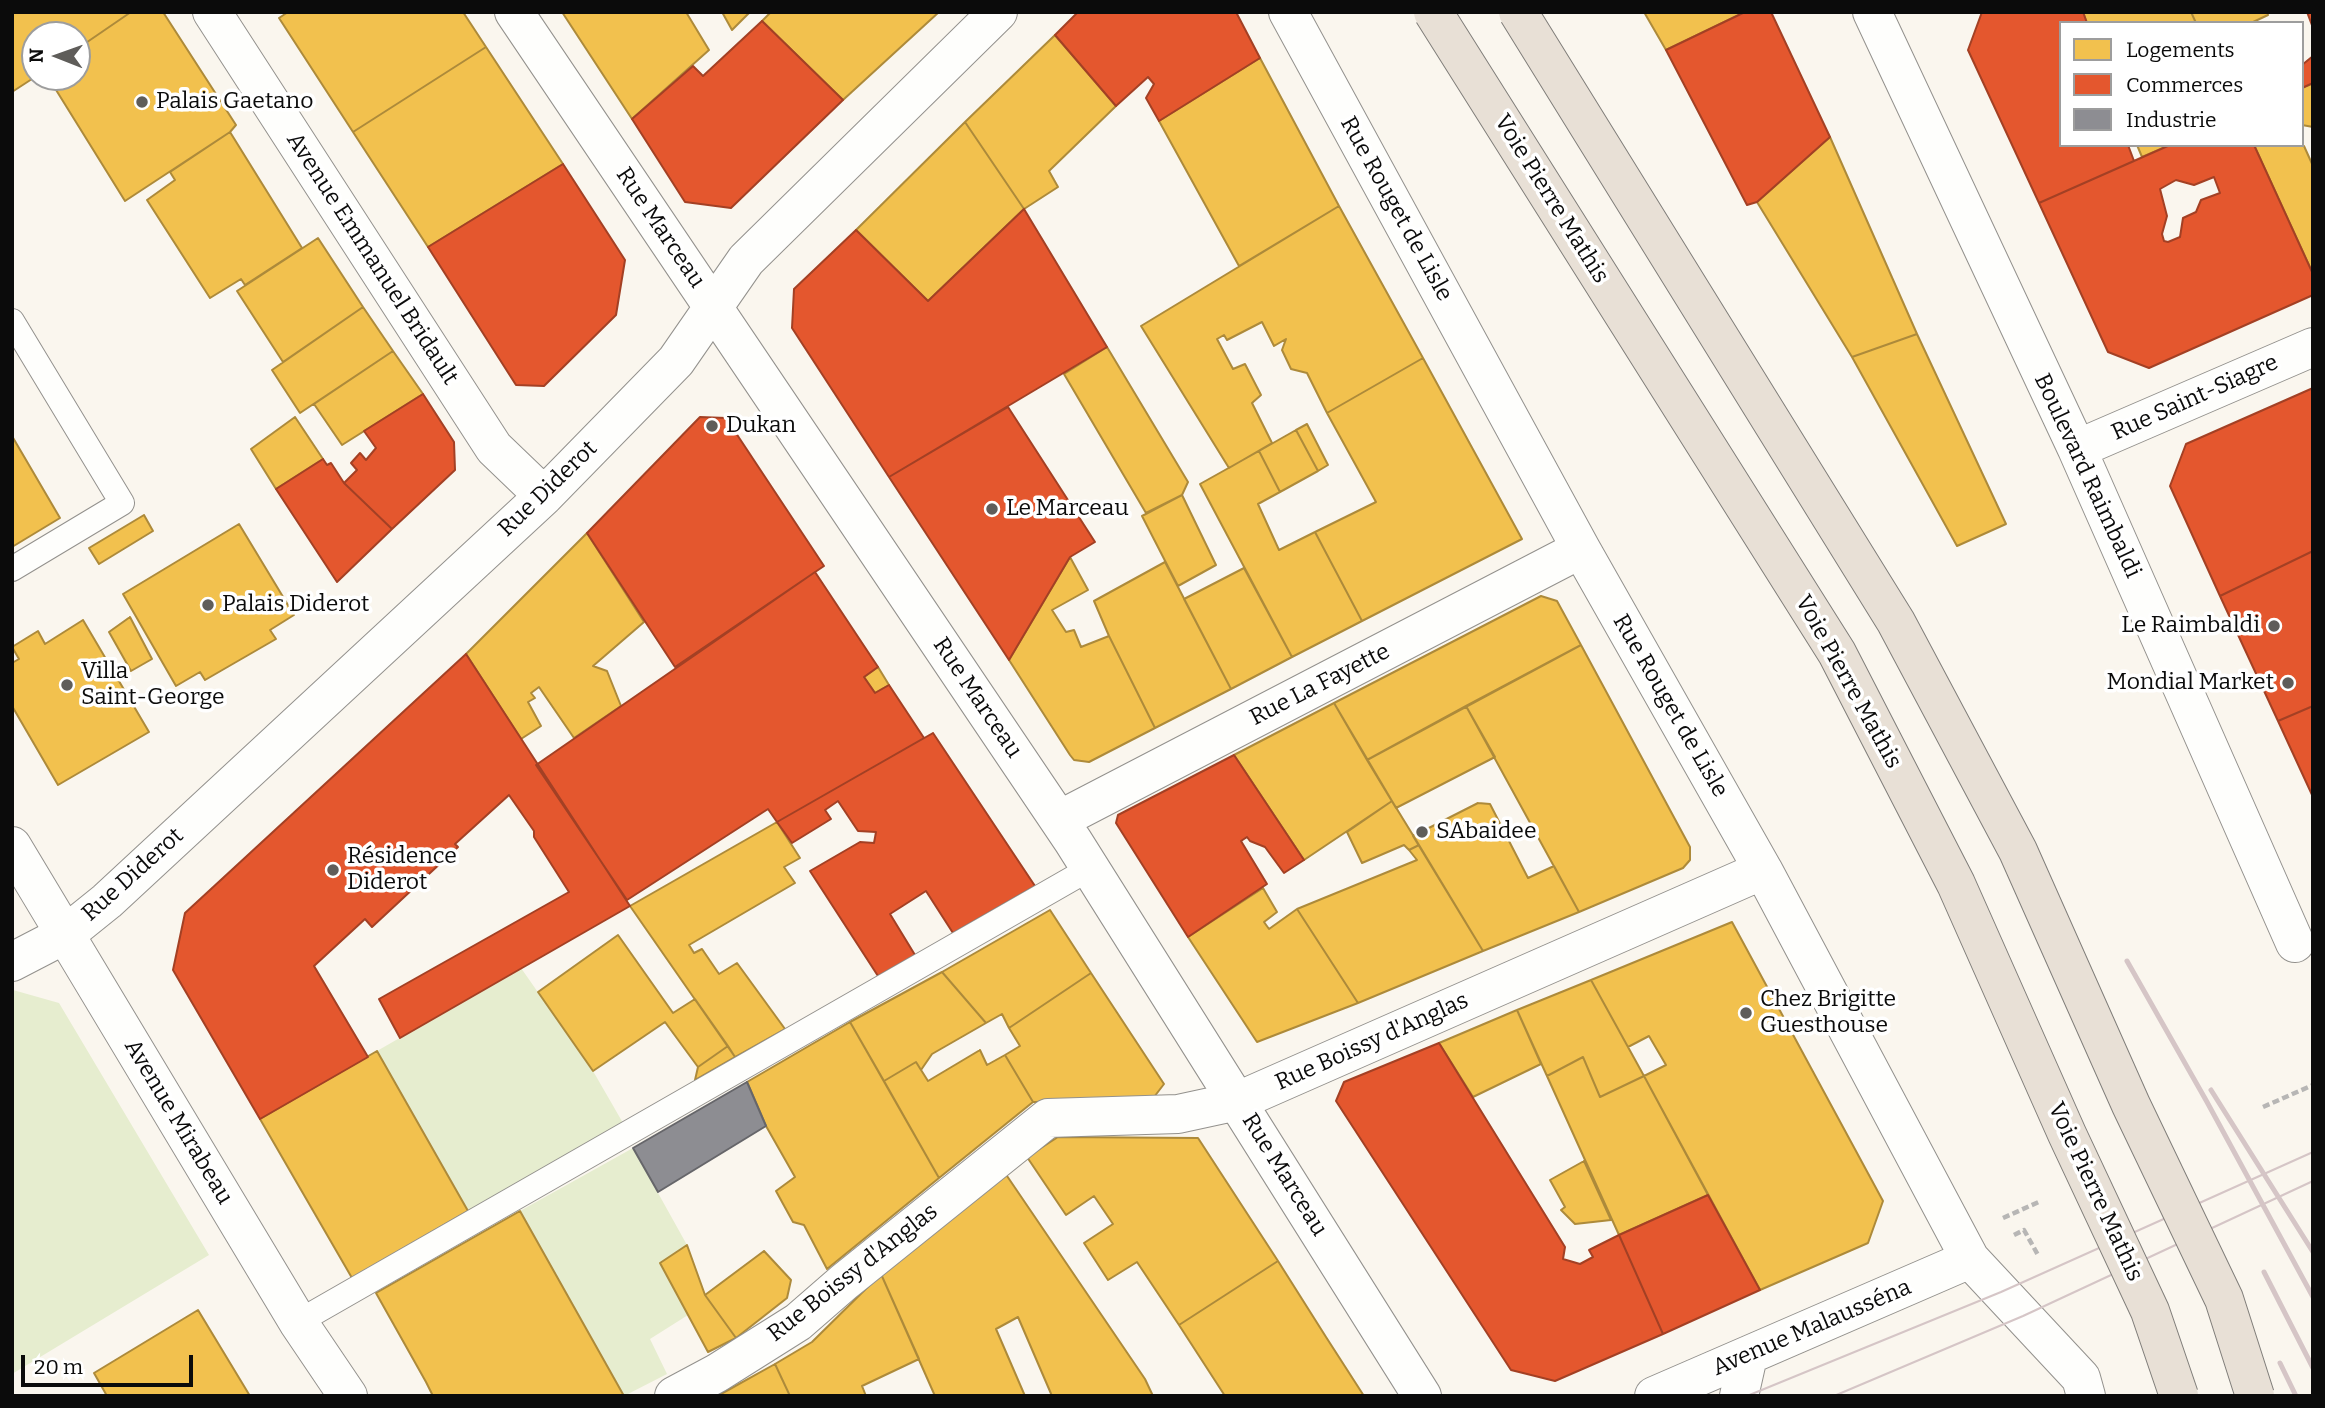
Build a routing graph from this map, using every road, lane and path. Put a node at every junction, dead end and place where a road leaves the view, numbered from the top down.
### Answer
1 (212, 12) edge
2 (514, 12) edge
3 (998, 12) edge
4 (1288, 12) edge
5 (1433, 12) edge
6 (1518, 12) edge
7 (1872, 12) edge
8 (713, 307) junction
9 (12, 321) edge
10 (2313, 346) edge
11 (2077, 449) junction
12 (544, 496) junction
13 (1581, 549) junction
14 (12, 569) edge
15 (1059, 820) junction
16 (12, 845) edge
17 (1088, 869) junction
18 (1763, 870) junction
19 (66, 934) junction
20 (2295, 943) dead end
21 (12, 962) edge
22 (2313, 1085) edge
23 (1238, 1101) junction
24 (2263, 1107) dead end
25 (1970, 1259) junction
26 (298, 1322) junction
27 (1748, 1356) junction
28 (2083, 1387) edge
29 (348, 1396) edge
30 (674, 1396) edge
31 (1422, 1396) edge
32 (1654, 1396) edge
33 (1739, 1396) edge
34 (2179, 1396) edge
35 (2255, 1396) edge

1 - 12 street, Avenue Emmanuel Bridault
2 - 8 street, Rue Marceau
3 - 8 street, Rue Diderot
4 - 13 street, Rue Rouget de Lisle
5 - 34 highway, Voie Pierre Mathis, bridge
6 - 35 highway, bridge
7 - 11 street, Boulevard Raimbaldi
8 - 12 street, Rue Diderot
8 - 15 street, Rue Marceau
9 - 14 lane
10 - 11 street, Rue Saint-Siagre
11 - 20 street, Boulevard Raimbaldi
12 - 19 street, Rue Diderot
13 - 15 street, Rue La Fayette
13 - 18 street, Rue Rouget de Lisle
15 - 17 street, Rue Marceau
16 - 19 street, Avenue Mirabeau
17 - 23 street, Rue Marceau
17 - 26 lane
18 - 23 street, Rue Boissy d'Anglas
18 - 25 street, Rue Rouget de Lisle
19 - 21 street, Rue Diderot
19 - 26 street, Avenue Mirabeau
22 - 24 path
23 - 30 street, Rue Boissy d'Anglas
23 - 31 street, Rue Marceau
25 - 27 street, Avenue Malausséna
25 - 28 street, Rue Rouget de Lisle
26 - 29 street, Avenue Mirabeau
27 - 32 street, Avenue Malausséna
27 - 33 street

